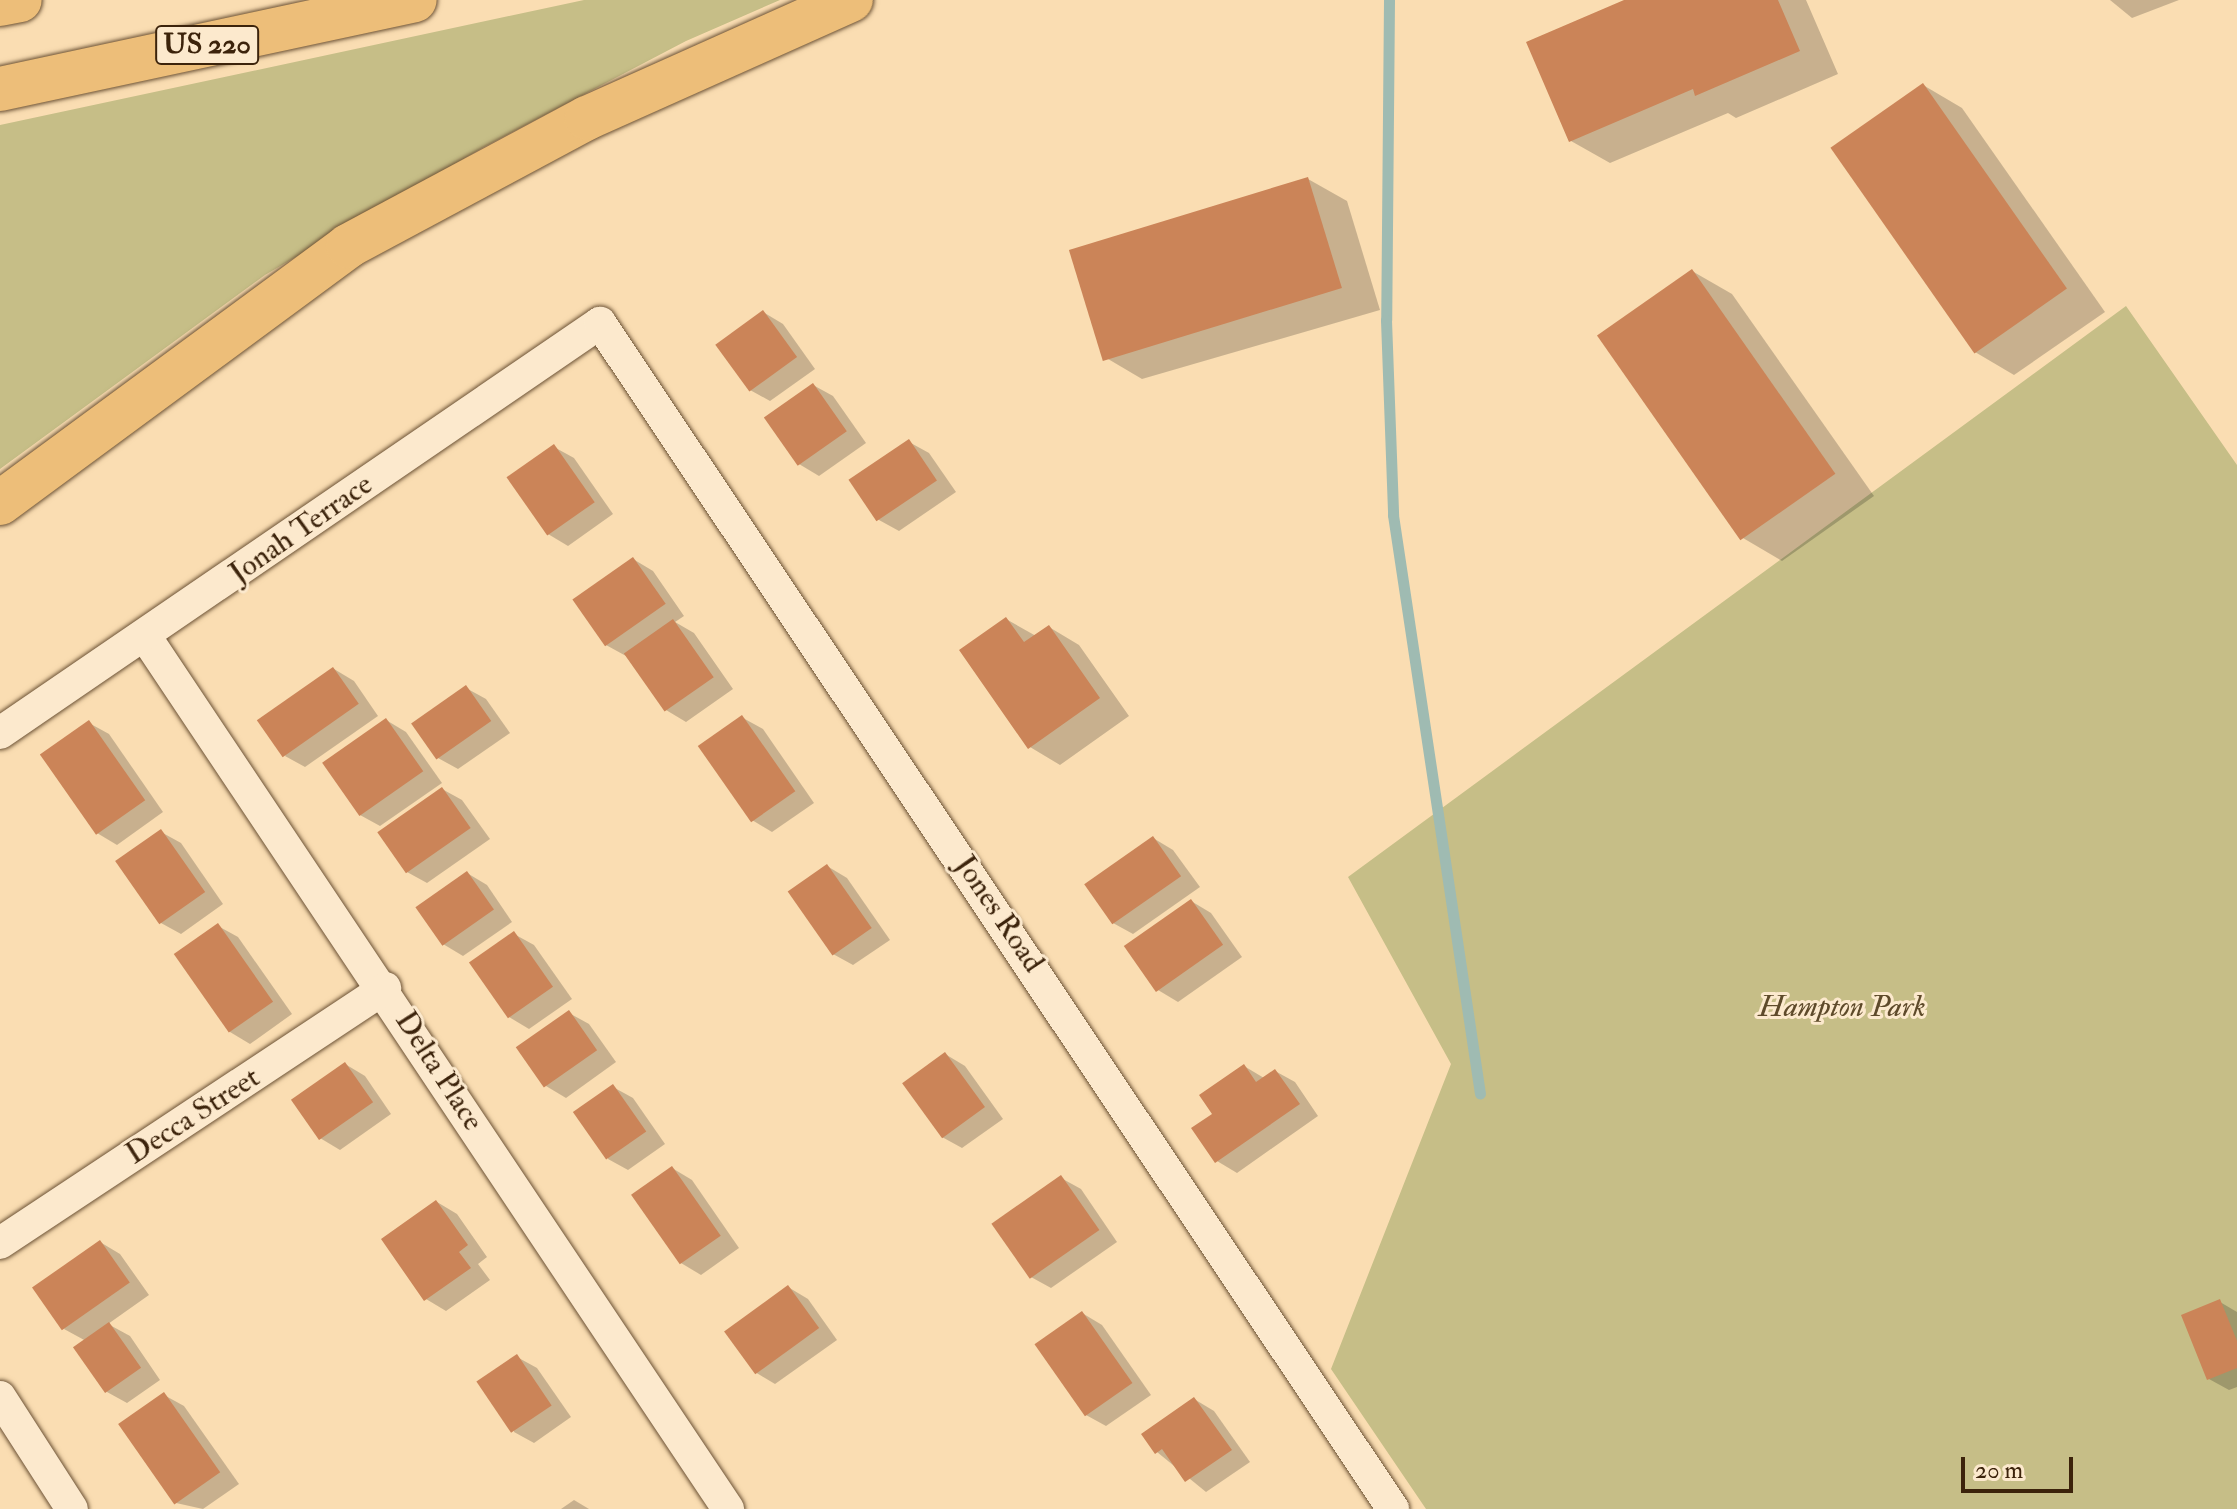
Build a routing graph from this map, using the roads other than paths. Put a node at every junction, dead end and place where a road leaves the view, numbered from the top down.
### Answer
1 (20, 0) edge
2 (415, 0) edge
3 (851, 0) edge
4 (0, 4) edge
5 (0, 89) edge
6 (600, 323) joint
7 (0, 503) edge
8 (145, 636) junction
9 (0, 733) edge
10 (385, 988) junction
11 (0, 1243) edge
12 (0, 1397) edge
13 (72, 1509) edge
14 (728, 1509) edge
15 (1393, 1509) edge

1 - 4 highway
2 - 5 highway, US 220
3 - 7 highway
6 - 8 street, Jonah Terrace
6 - 15 street, Jones Road
8 - 9 street, Jonah Terrace
8 - 10 street, Delta Place
10 - 11 street, Decca Street
10 - 14 street, Delta Place
12 - 13 street

